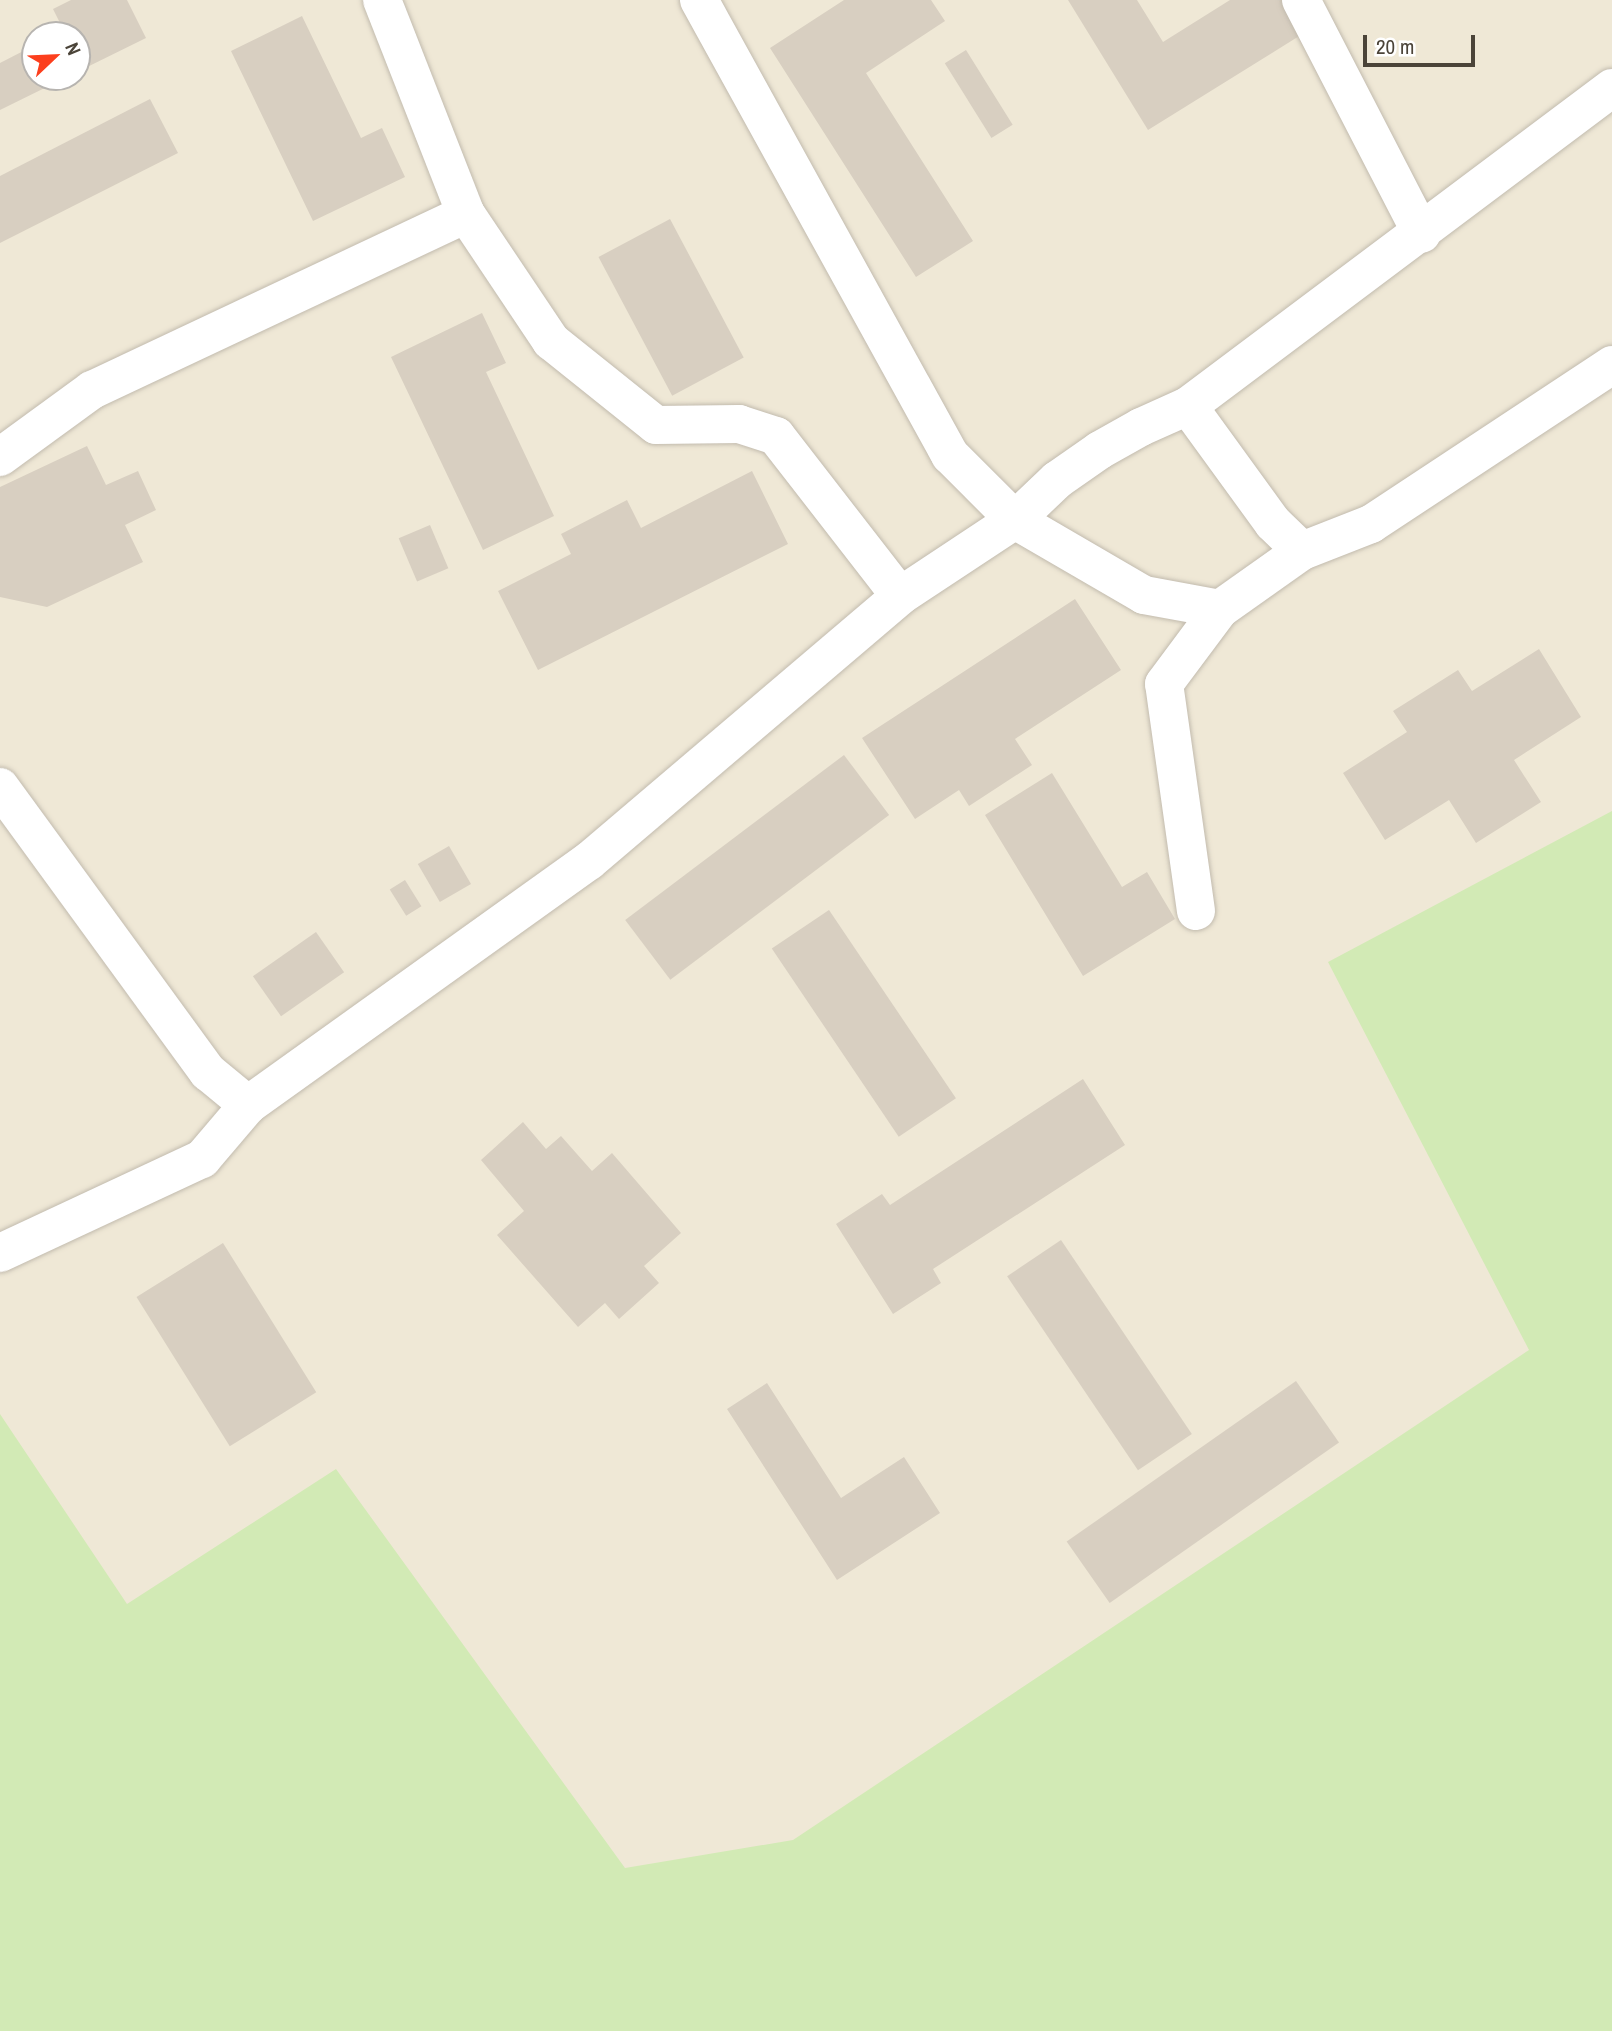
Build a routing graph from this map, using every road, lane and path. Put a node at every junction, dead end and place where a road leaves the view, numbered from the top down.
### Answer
1 (382, 0) edge
2 (699, 0) edge
3 (1301, 0) edge
4 (1612, 89) edge
5 (466, 214) junction
6 (1422, 234) junction
7 (1612, 365) edge
8 (1188, 407) junction
9 (0, 457) edge
10 (1015, 520) junction
11 (1302, 551) junction
12 (900, 596) junction
13 (1220, 609) junction
14 (0, 787) edge
15 (1196, 911) dead end
16 (248, 1105) junction
17 (0, 1253) edge

1 - 5 street
2 - 10 street
3 - 6 street
4 - 6 street
5 - 9 street
5 - 12 street
6 - 8 street
7 - 11 street
8 - 10 street
8 - 11 street
10 - 12 street
10 - 13 street
11 - 13 street
12 - 16 street
13 - 15 street
14 - 16 street
16 - 17 street

